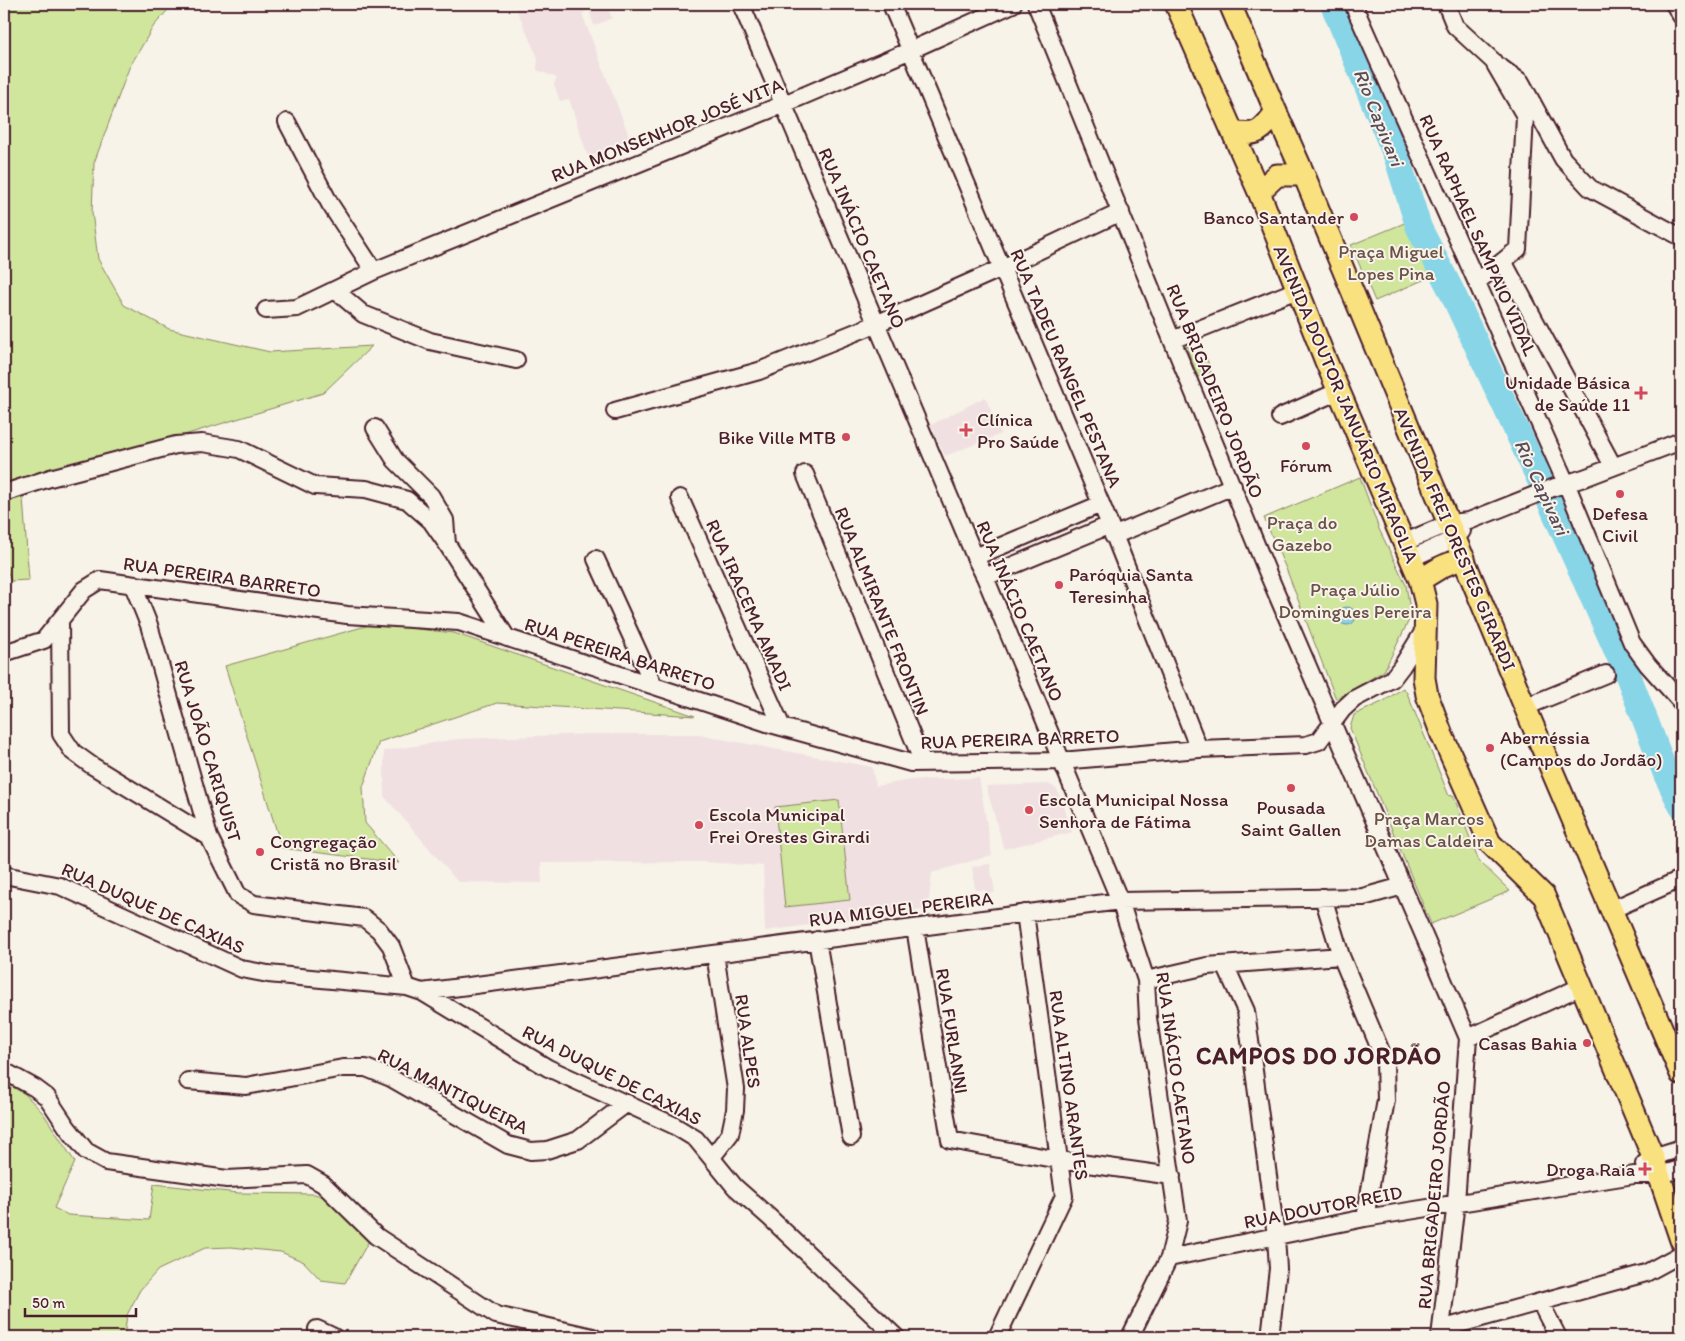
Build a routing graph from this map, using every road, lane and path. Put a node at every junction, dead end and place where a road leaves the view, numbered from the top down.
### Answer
1 (741, 4) edge
2 (891, 4) edge
3 (1012, 4) edge
4 (1036, 4) edge
5 (1176, 4) edge
6 (1230, 4) edge
7 (1353, 4) edge
8 (1446, 4) edge
9 (1674, 4) edge
10 (1681, 16) edge
11 (911, 50) junction
12 (1493, 61) junction
13 (784, 104) junction
14 (1276, 112) junction
15 (287, 122) dead end
16 (1233, 132) junction
17 (1304, 175) junction
18 (1259, 192) junction
19 (1121, 212) junction
20 (1681, 237) edge
21 (1504, 261) junction
22 (1002, 268) junction
23 (374, 271) junction
24 (1477, 282) junction
25 (335, 290) junction
26 (1297, 290) junction
27 (266, 310) dead end
28 (876, 324) junction
29 (1172, 340) junction
30 (516, 360) dead end
31 (1338, 391) junction
32 (615, 411) dead end
33 (1280, 417) dead end
34 (375, 428) dead end
35 (1681, 441) edge
36 (1613, 466) junction
37 (805, 474) dead end
38 (1560, 485) junction
39 (1233, 486) junction
40 (4, 493) edge
41 (680, 498) dead end
42 (1101, 504) junction
43 (1112, 530) junction
44 (1460, 535) junction
45 (447, 544) junction
46 (1408, 550) junction
47 (975, 557) junction
48 (596, 559) dead end
49 (985, 577) junction
50 (1420, 580) junction
51 (133, 586) junction
52 (60, 620) junction
53 (1426, 628) junction
54 (507, 638) junction
55 (4, 653) edge
56 (1606, 674) dead end
57 (654, 686) junction
58 (1681, 702) edge
59 (1525, 707) junction
60 (1333, 723) junction
61 (782, 727) junction
62 (1198, 749) junction
63 (1061, 761) junction
64 (923, 763) junction
65 (209, 837) junction
66 (4, 875) edge
67 (1681, 879) edge
68 (1403, 886) junction
69 (1323, 897) junction
70 (1120, 901) junction
71 (1611, 910) junction
72 (1025, 913) junction
73 (915, 928) junction
74 (818, 940) junction
75 (715, 954) junction
76 (1342, 956) junction
77 (1225, 965) junction
78 (1146, 980) junction
79 (1582, 986) junction
80 (406, 987) junction
81 (422, 992) junction
82 (1468, 1038) junction
83 (4, 1071) edge
84 (1681, 1074) edge
85 (188, 1081) dead end
86 (627, 1103) junction
87 (851, 1137) dead end
88 (1681, 1148) edge
89 (712, 1157) junction
90 (1059, 1160) junction
91 (1656, 1166) junction
92 (1681, 1168) edge
93 (1172, 1176) junction
94 (1456, 1202) junction
95 (1365, 1218) junction
96 (1276, 1236) junction
97 (1681, 1240) edge
98 (1681, 1254) edge
99 (1169, 1258) junction
100 (1540, 1302) junction
101 (317, 1329) dead end
102 (1440, 1333) edge
103 (334, 1337) edge
104 (593, 1337) edge
105 (896, 1337) edge
106 (997, 1337) edge
107 (1130, 1337) edge
108 (1270, 1337) edge
109 (1558, 1337) edge

1 - 13 street, RUA INÁCIO CAETANO
2 - 11 street, RUA TADEU RANGEL PESTANA
3 - 11 street, RUA MONSENHOR JOSÉ VITA
4 - 19 street, RUA BRIGADEIRO JORDÃO
5 - 16 main road, AVENIDA DOUTOR JANUÁRIO MIRAGLIA
6 - 14 main road, AVENIDA FREI ORESTES GIRARDI
7 - 24 street, RUA RAPHAEL SAMPAIO VIDAL
8 - 12 street
9 - 10 street
11 - 13 street, RUA MONSENHOR JOSÉ VITA
11 - 22 street, RUA TADEU RANGEL PESTANA
12 - 20 street
12 - 21 street
13 - 23 street, RUA MONSENHOR JOSÉ VITA
13 - 28 street, RUA INÁCIO CAETANO
14 - 16 main road
14 - 17 main road, AVENIDA FREI ORESTES GIRARDI
15 - 23 street
16 - 18 main road, AVENIDA DOUTOR JANUÁRIO MIRAGLIA
17 - 18 main road
17 - 44 main road, AVENIDA FREI ORESTES GIRARDI
18 - 26 main road, AVENIDA DOUTOR JANUÁRIO MIRAGLIA
19 - 22 street
19 - 29 street, RUA BRIGADEIRO JORDÃO
21 - 24 street
21 - 36 street
22 - 28 street
22 - 42 street, RUA TADEU RANGEL PESTANA
23 - 25 street, RUA MONSENHOR JOSÉ VITA
24 - 38 street, RUA RAPHAEL SAMPAIO VIDAL
25 - 27 street, RUA MONSENHOR JOSÉ VITA
25 - 30 street
26 - 29 street
26 - 31 main road, AVENIDA DOUTOR JANUÁRIO MIRAGLIA
28 - 32 street
28 - 47 street, RUA INÁCIO CAETANO
29 - 39 street, RUA BRIGADEIRO JORDÃO
31 - 33 street
31 - 46 main road, AVENIDA DOUTOR JANUÁRIO MIRAGLIA
34 - 45 street
35 - 36 street
36 - 38 street
37 - 64 street, RUA ALMIRANTE FRONTIN
38 - 44 street
38 - 58 street, RUA RAPHAEL SAMPAIO VIDAL
39 - 43 street
39 - 60 street, RUA BRIGADEIRO JORDÃO
40 - 45 street
41 - 61 street, RUA IRACEMA AMADI
42 - 43 street, RUA TADEU RANGEL PESTANA
42 - 47 street
43 - 49 street
43 - 62 street, RUA TADEU RANGEL PESTANA
44 - 46 street
44 - 50 main road
44 - 59 main road, AVENIDA FREI ORESTES GIRARDI
45 - 54 street
46 - 50 main road, AVENIDA DOUTOR JANUÁRIO MIRAGLIA
47 - 49 street, RUA INÁCIO CAETANO
48 - 57 street
49 - 63 street, RUA INÁCIO CAETANO
50 - 53 main road, AVENIDA DOUTOR JANUÁRIO MIRAGLIA
51 - 52 street, RUA PEREIRA BARRETO
51 - 54 street, RUA PEREIRA BARRETO
51 - 65 street, RUA JOÃO CARIQUIST
52 - 55 street, RUA PEREIRA BARRETO
52 - 65 street
53 - 60 street, RUA PEREIRA BARRETO
53 - 79 main road, AVENIDA DOUTOR JANUÁRIO MIRAGLIA
54 - 57 street, RUA PEREIRA BARRETO
56 - 59 street
57 - 61 street, RUA PEREIRA BARRETO
59 - 71 main road, AVENIDA FREI ORESTES GIRARDI
60 - 62 street, RUA PEREIRA BARRETO
60 - 68 street, RUA BRIGADEIRO JORDÃO
61 - 64 street, RUA PEREIRA BARRETO
62 - 63 street, RUA PEREIRA BARRETO
63 - 64 street, RUA PEREIRA BARRETO
63 - 70 street, RUA INÁCIO CAETANO
65 - 80 street, RUA JOÃO CARIQUIST
66 - 80 street, RUA DUQUE DE CAXIAS
67 - 71 street
68 - 69 street, RUA MIGUEL PEREIRA
68 - 82 street, RUA BRIGADEIRO JORDÃO
69 - 70 street, RUA MIGUEL PEREIRA
69 - 76 street
70 - 72 street, RUA MIGUEL PEREIRA
70 - 78 street, RUA INÁCIO CAETANO
71 - 84 main road, AVENIDA FREI ORESTES GIRARDI
72 - 73 street, RUA MIGUEL PEREIRA
72 - 90 street, RUA ALTINO ARANTES
73 - 74 street, RUA MIGUEL PEREIRA
73 - 90 street, RUA FURLANNI
74 - 75 street, RUA MIGUEL PEREIRA
74 - 87 street
75 - 81 street, RUA MIGUEL PEREIRA
75 - 89 street, RUA ALPES
76 - 77 street
76 - 95 street
77 - 78 street
77 - 96 street
78 - 93 street, RUA INÁCIO CAETANO
79 - 82 street
79 - 91 main road, AVENIDA DOUTOR JANUÁRIO MIRAGLIA
80 - 81 street, RUA MIGUEL PEREIRA
81 - 86 street, RUA DUQUE DE CAXIAS
82 - 94 street, RUA BRIGADEIRO JORDÃO
83 - 104 street
85 - 86 street, RUA MANTIQUEIRA
86 - 89 street, RUA DUQUE DE CAXIAS
88 - 91 street
89 - 105 street, RUA DUQUE DE CAXIAS
90 - 93 street
90 - 106 street, RUA ALTINO ARANTES
91 - 92 street
91 - 94 street, RUA DOUTOR REID
91 - 97 main road, AVENIDA DOUTOR JANUÁRIO MIRAGLIA
93 - 99 street, RUA INÁCIO CAETANO
94 - 95 street, RUA DOUTOR REID
94 - 102 street, RUA BRIGADEIRO JORDÃO
95 - 96 street, RUA DOUTOR REID
96 - 99 street, RUA DOUTOR REID
96 - 108 street
98 - 100 street
99 - 107 street, RUA INÁCIO CAETANO
100 - 102 street
100 - 109 street
101 - 103 street

